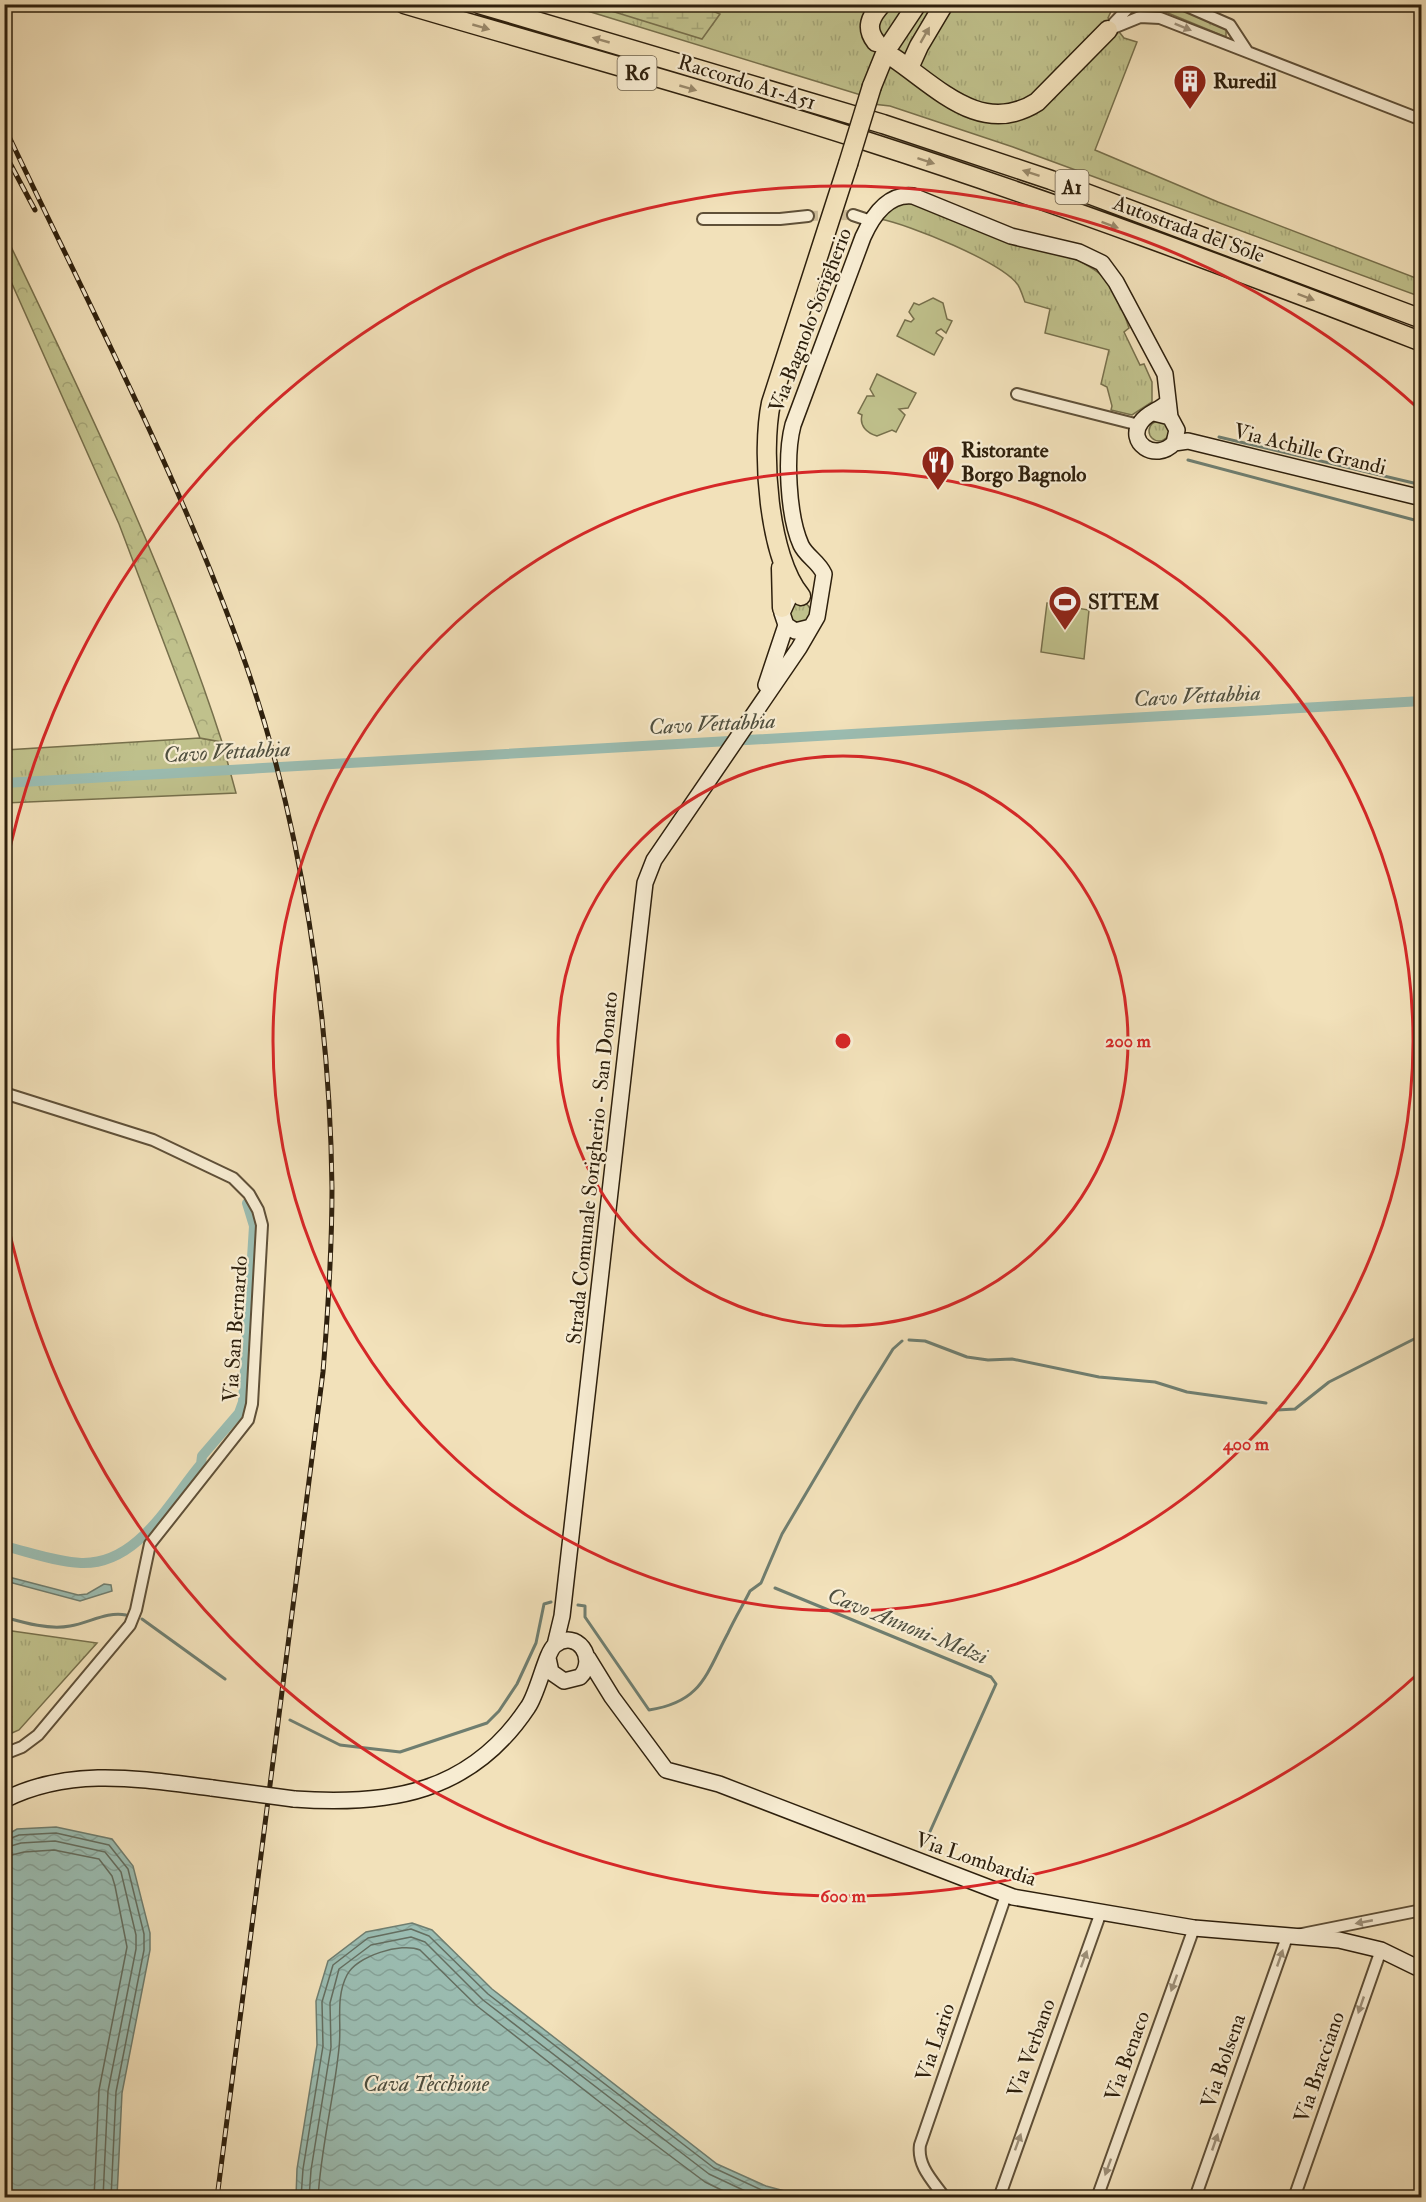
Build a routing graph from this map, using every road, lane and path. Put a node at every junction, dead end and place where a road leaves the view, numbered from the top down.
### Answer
1 (404, 4) edge
2 (479, 4) edge
3 (882, 4) edge
4 (917, 4) edge
5 (944, 4) edge
6 (1132, 4) edge
7 (1182, 4) edge
8 (1152, 6) dead end
9 (1160, 18) junction
10 (1108, 30) junction
11 (1234, 30) junction
12 (876, 42) dead end
13 (1221, 42) junction
14 (1249, 53) junction
15 (1422, 120) edge
16 (879, 123) joint
17 (870, 142) joint
18 (853, 215) tunnel mouth
19 (808, 216) tunnel mouth
20 (703, 219) dead end
21 (871, 221) junction
22 (1422, 319) edge
23 (1422, 342) edge
24 (1017, 394) dead end
25 (1139, 425) junction
26 (1175, 427) junction
27 (1422, 498) edge
28 (780, 555) junction
29 (824, 582) junction
30 (802, 596) junction
31 (817, 609) junction
32 (784, 617) junction
33 (811, 627) junction
34 (756, 707) junction
35 (4, 1093) edge
36 (562, 1616) junction
37 (570, 1641) junction
38 (551, 1652) junction
39 (588, 1658) junction
40 (582, 1675) junction
41 (558, 1679) junction
42 (604, 1685) junction
43 (536, 1695) junction
44 (4, 1754) edge
45 (4, 1800) edge
46 (1006, 1895) junction
47 (1422, 1910) edge
48 (1101, 1912) junction
49 (1194, 1928) junction
50 (1287, 1936) junction
51 (1381, 1950) junction
52 (1422, 1970) edge
53 (945, 2198) edge
54 (999, 2198) edge
55 (1097, 2198) edge
56 (1195, 2198) edge
57 (1294, 2198) edge

1 -> 17 highway, Raccordo A1-A51 / R6
16 -> 2 highway, Raccordo A1-A51 / R6
3 - 12 highway
4 - 28 highway, bridge
10 -> 5 highway
6 - 10 street
7 - 11 street
8 - 9 street
9 - 10 street
9 -> 13 street
11 - 13 street
11 - 14 street
13 - 14 street
14 - 15 street
22 -> 16 highway, Autostrada del Sole / A1
17 -> 23 highway, Autostrada del Sole / A1
18 - 21 street
19 - 20 street
21 - 26 street, Via Bagnolo Sorigherio
21 - 29 street, Via Bagnolo Sorigherio
24 - 25 street
25 - 26 street
25 - 26 street
26 - 27 street, Via Achille Grandi
28 - 30 highway
28 - 32 highway
29 - 30 street
29 - 31 street
30 - 31 street
30 - 32 street
31 - 33 street
32 - 33 street
32 - 34 street
33 - 34 street
34 - 36 street, Strada Comunale Sorigherio - San Donato
35 - 44 street, Via San Bernardo
36 - 37 street
36 - 38 street, Strada Comunale Sorigherio - San Donato
37 - 38 street
37 - 39 street
38 - 41 street
38 - 43 street, Strada Comunale Sorigherio - San Donato
39 - 40 street
39 - 42 street, Via Lombardia
40 - 41 street
40 - 42 street, Via Lombardia
41 - 43 street
42 - 46 street, Via Lombardia
43 - 45 street, bridge
46 - 48 street, Via Lombardia
46 - 53 street, Via Lario
47 -> 50 street
48 - 49 street, Via Lombardia
54 -> 48 street, Via Verbano
49 - 50 street, Via Lombardia
49 -> 55 street, Via Benaco
50 - 51 street, Via Lombardia
56 -> 50 street, Via Bolsena
51 - 52 street, Via Lombardia
51 -> 57 street, Via Bracciano

